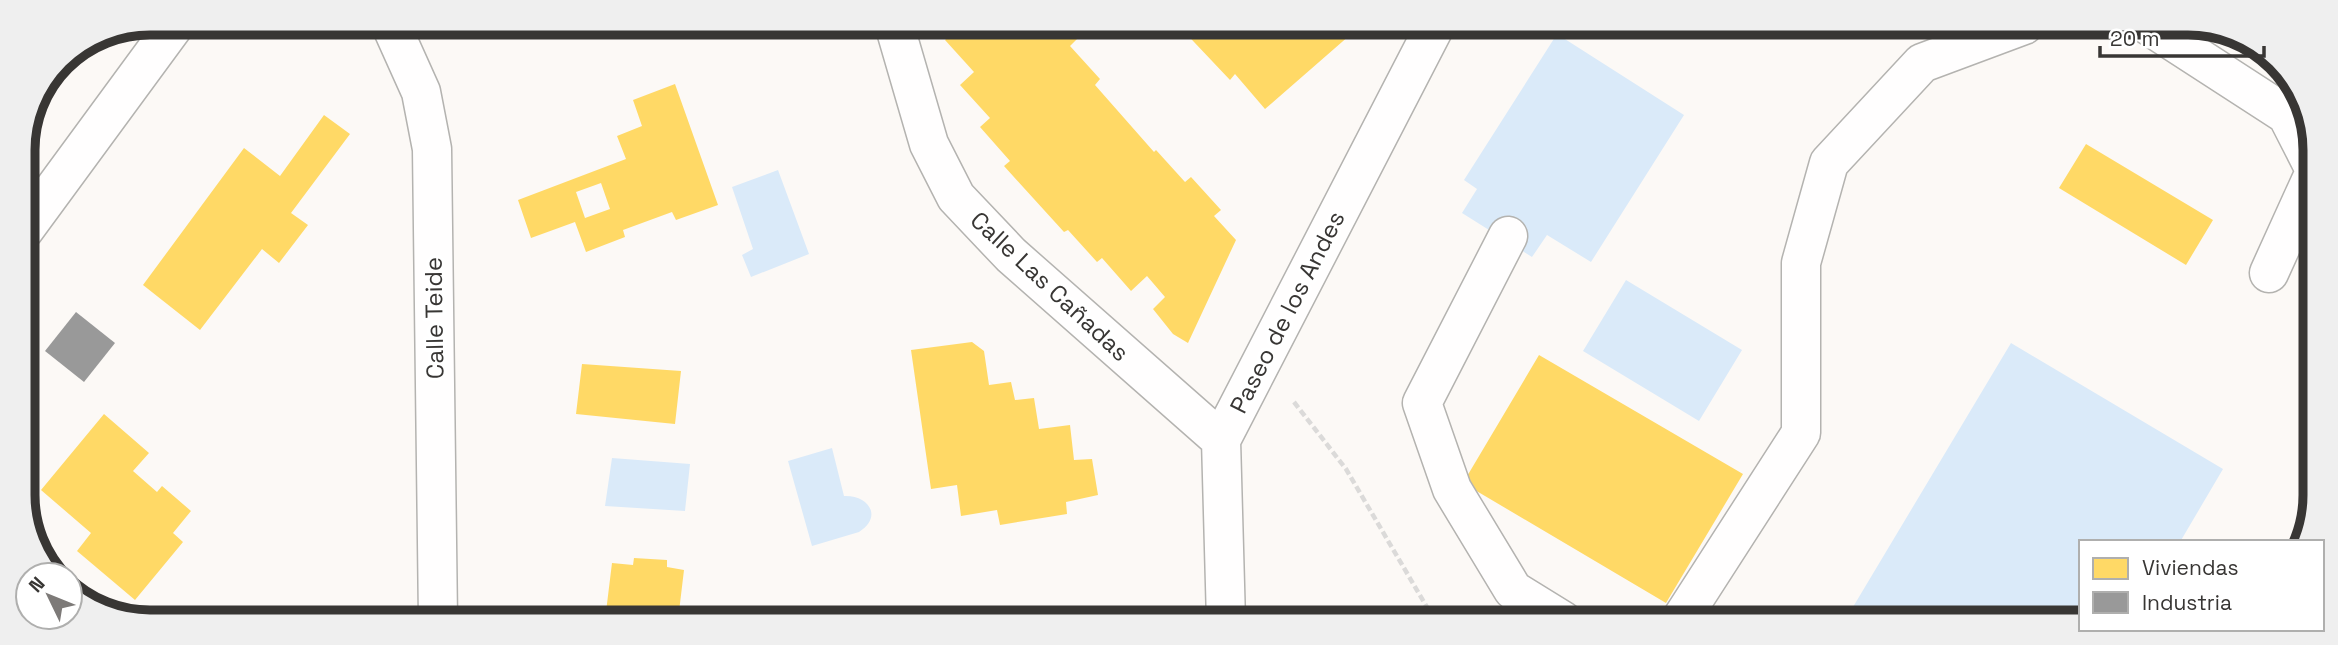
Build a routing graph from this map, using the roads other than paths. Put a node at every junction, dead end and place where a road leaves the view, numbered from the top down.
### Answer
1 (167, 35) edge
2 (395, 35) edge
3 (897, 35) edge
4 (1430, 35) edge
5 (1997, 35) edge
6 (2165, 35) edge
7 (2295, 111) edge
8 (2301, 130) edge
9 (2303, 198) edge
10 (35, 214) edge
11 (1508, 236) dead end
12 (2269, 273) dead end
13 (1221, 440) junction
14 (438, 610) edge
15 (1226, 610) edge
16 (1545, 610) edge
17 (1688, 610) edge

1 - 10 street
2 - 14 street, Calle Teide
3 - 13 street, Calle Las Cañadas
4 - 13 street, Paseo de los Andes
5 - 17 street
6 - 7 street
7 - 8 street
9 - 12 street
11 - 16 street
13 - 15 street, Paseo de los Andes

